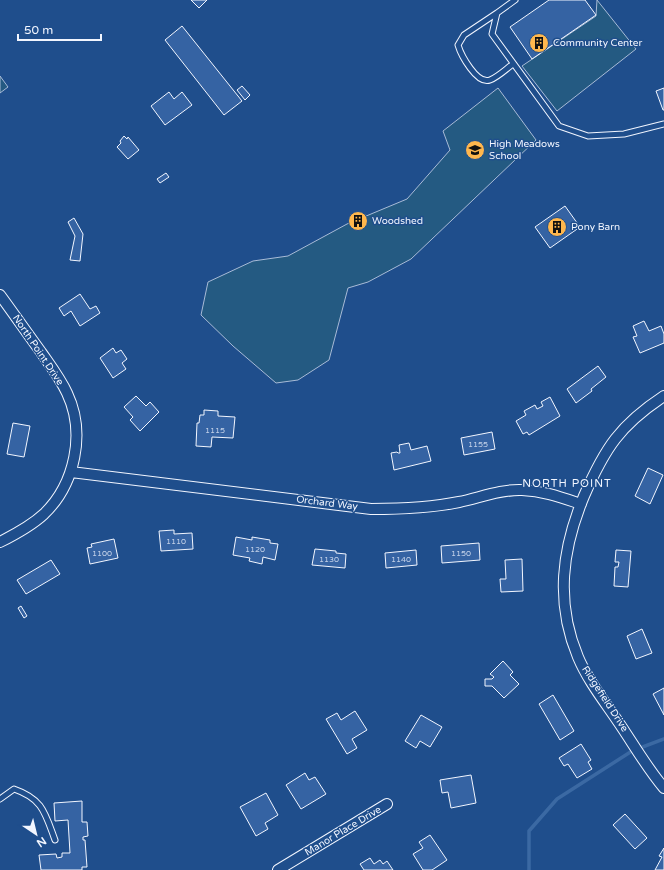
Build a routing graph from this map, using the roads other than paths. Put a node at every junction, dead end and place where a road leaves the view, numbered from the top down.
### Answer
1 (515, 0) edge
2 (497, 14) junction
3 (513, 64) junction
4 (664, 124) edge
5 (0, 295) edge
6 (664, 396) edge
7 (71, 472) junction
8 (581, 504) junction
9 (0, 542) edge
10 (664, 788) edge
11 (0, 799) edge
12 (387, 804) dead end
13 (55, 840) dead end
14 (278, 870) edge

1 - 2 lane
2 - 3 lane
2 - 3 lane
3 - 4 lane
5 - 7 street, North Point Drive
6 - 8 street, Ridgefield Drive
7 - 8 street, Orchard Way
7 - 9 street, North Point Drive
8 - 10 street, Ridgefield Drive
11 - 13 lane
12 - 14 street, Manor Place Drive

